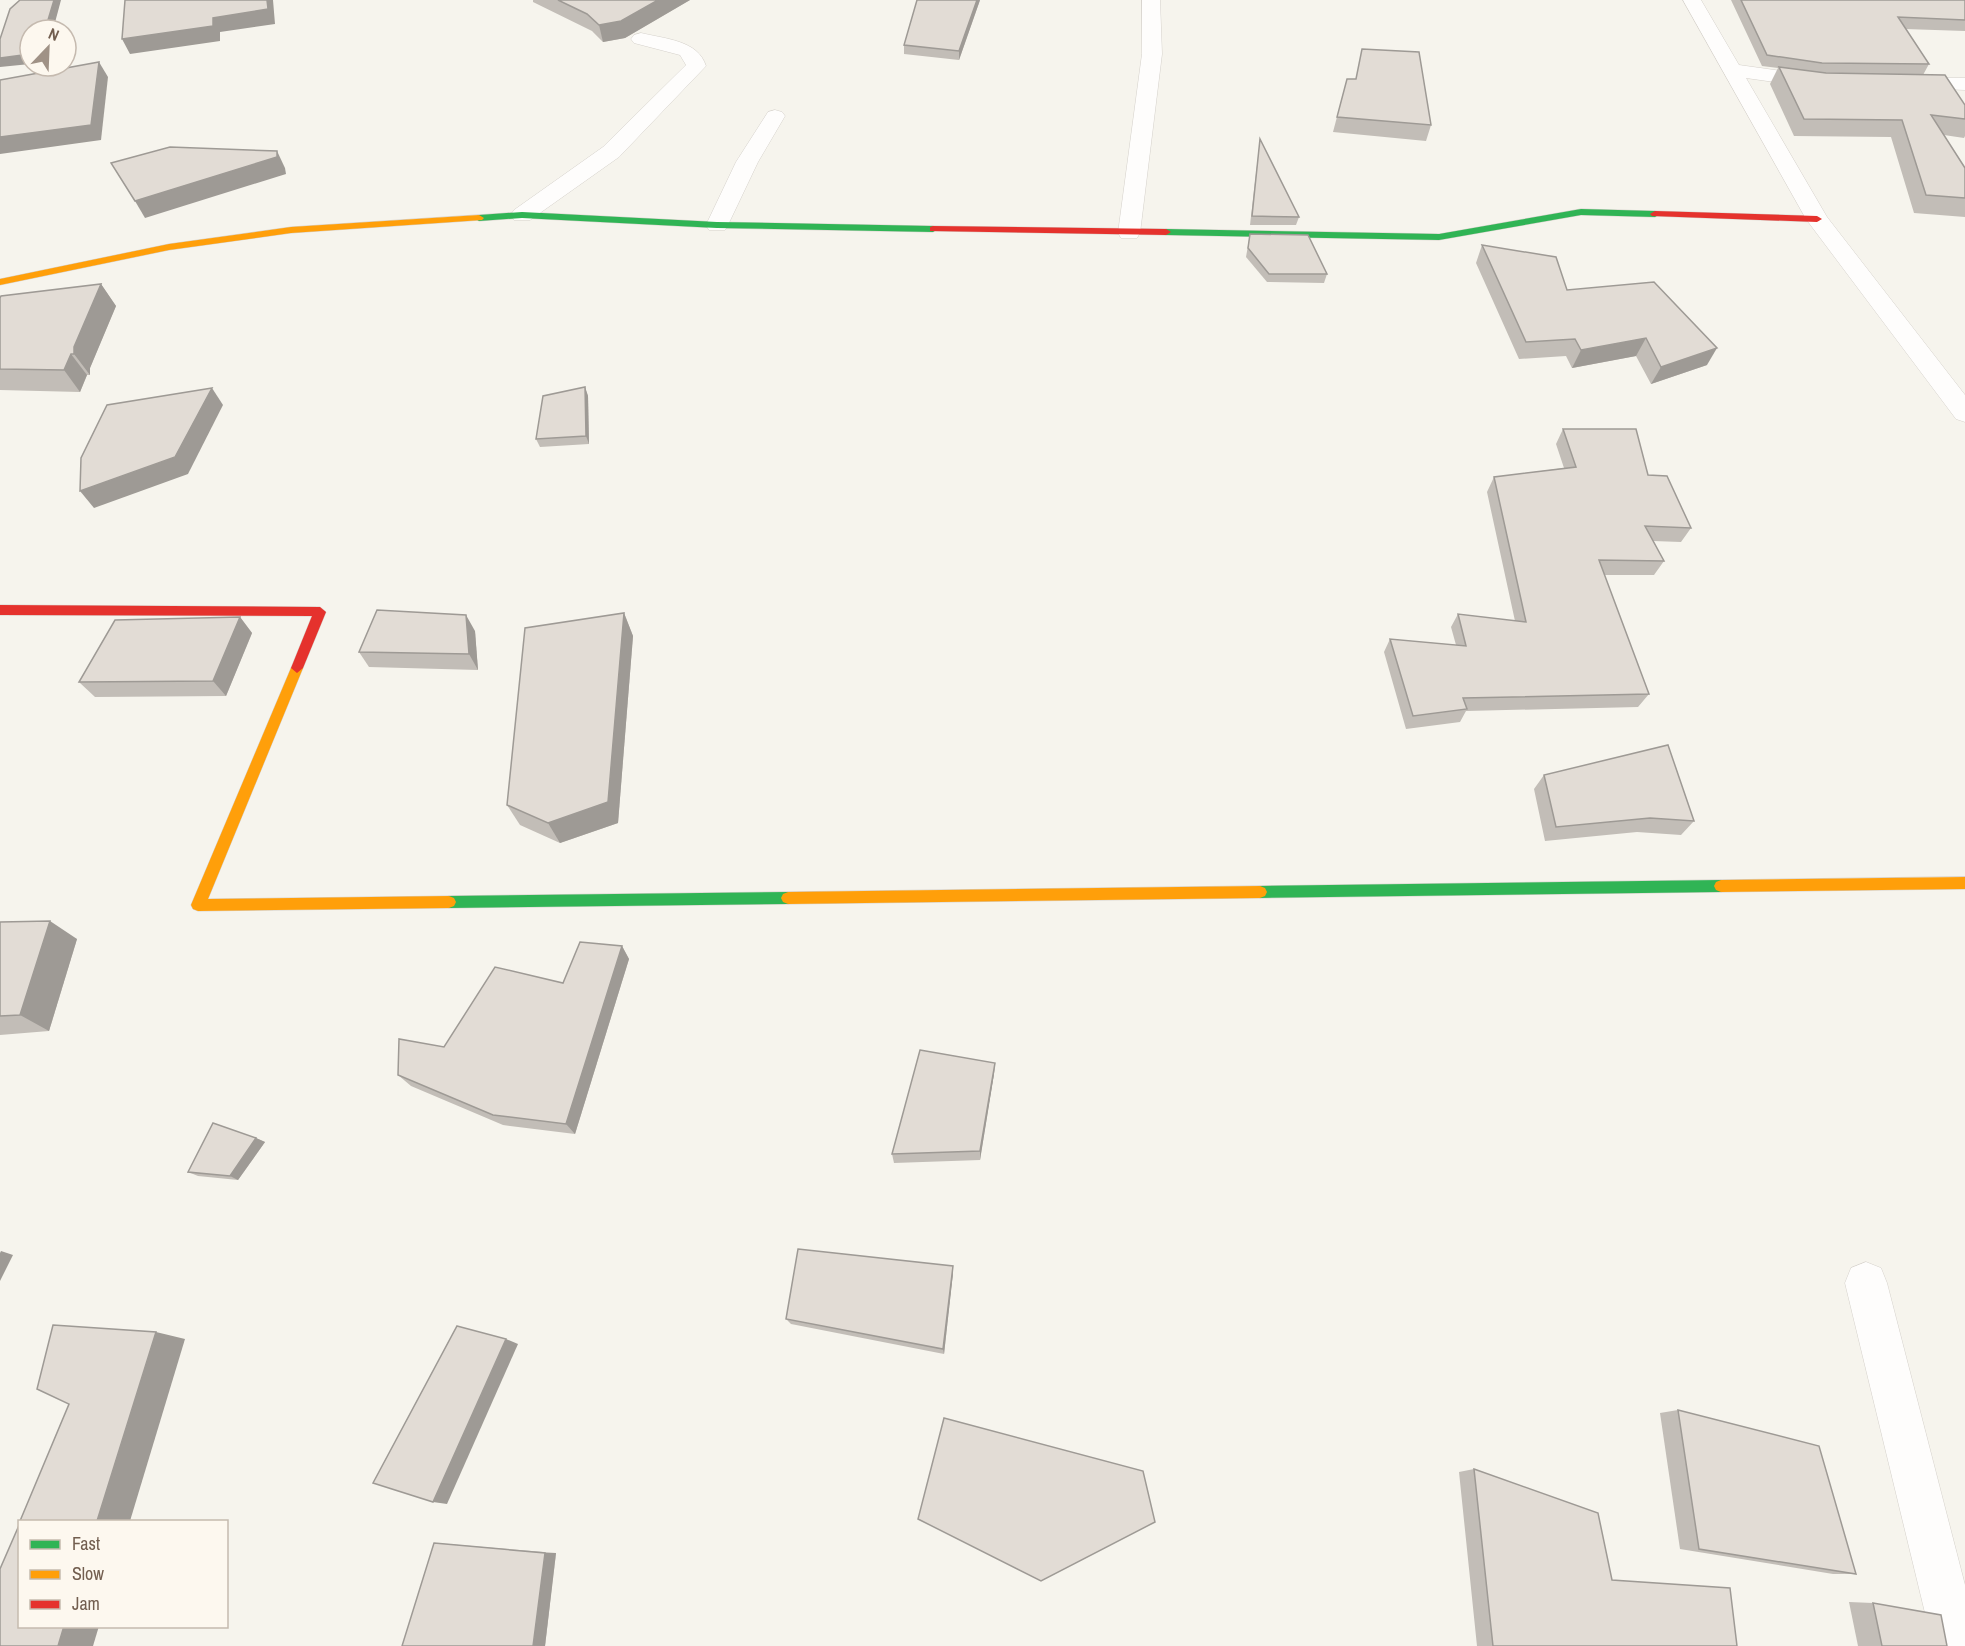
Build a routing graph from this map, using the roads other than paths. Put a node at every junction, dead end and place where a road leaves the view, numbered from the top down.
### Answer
1 (1151, 0) edge
2 (1692, 0) edge
3 (641, 39) dead end
4 (1733, 70) junction
5 (1839, 82) edge
6 (1883, 83) edge
7 (1965, 84) edge
8 (775, 116) dead end
9 (522, 215) junction
10 (1817, 219) junction
11 (717, 225) junction
12 (1129, 233) junction
13 (0, 282) edge
14 (1965, 413) edge
15 (0, 610) edge
16 (1965, 883) edge
17 (1866, 1283) dead end
18 (1957, 1646) edge

1 - 12 street
2 - 4 street
3 - 9 street
4 - 5 street
4 - 10 street
6 - 7 street
8 - 11 street
9 - 11 street
9 - 13 street
10 - 12 street
10 - 14 street
11 - 12 street
15 - 16 street
17 - 18 street

